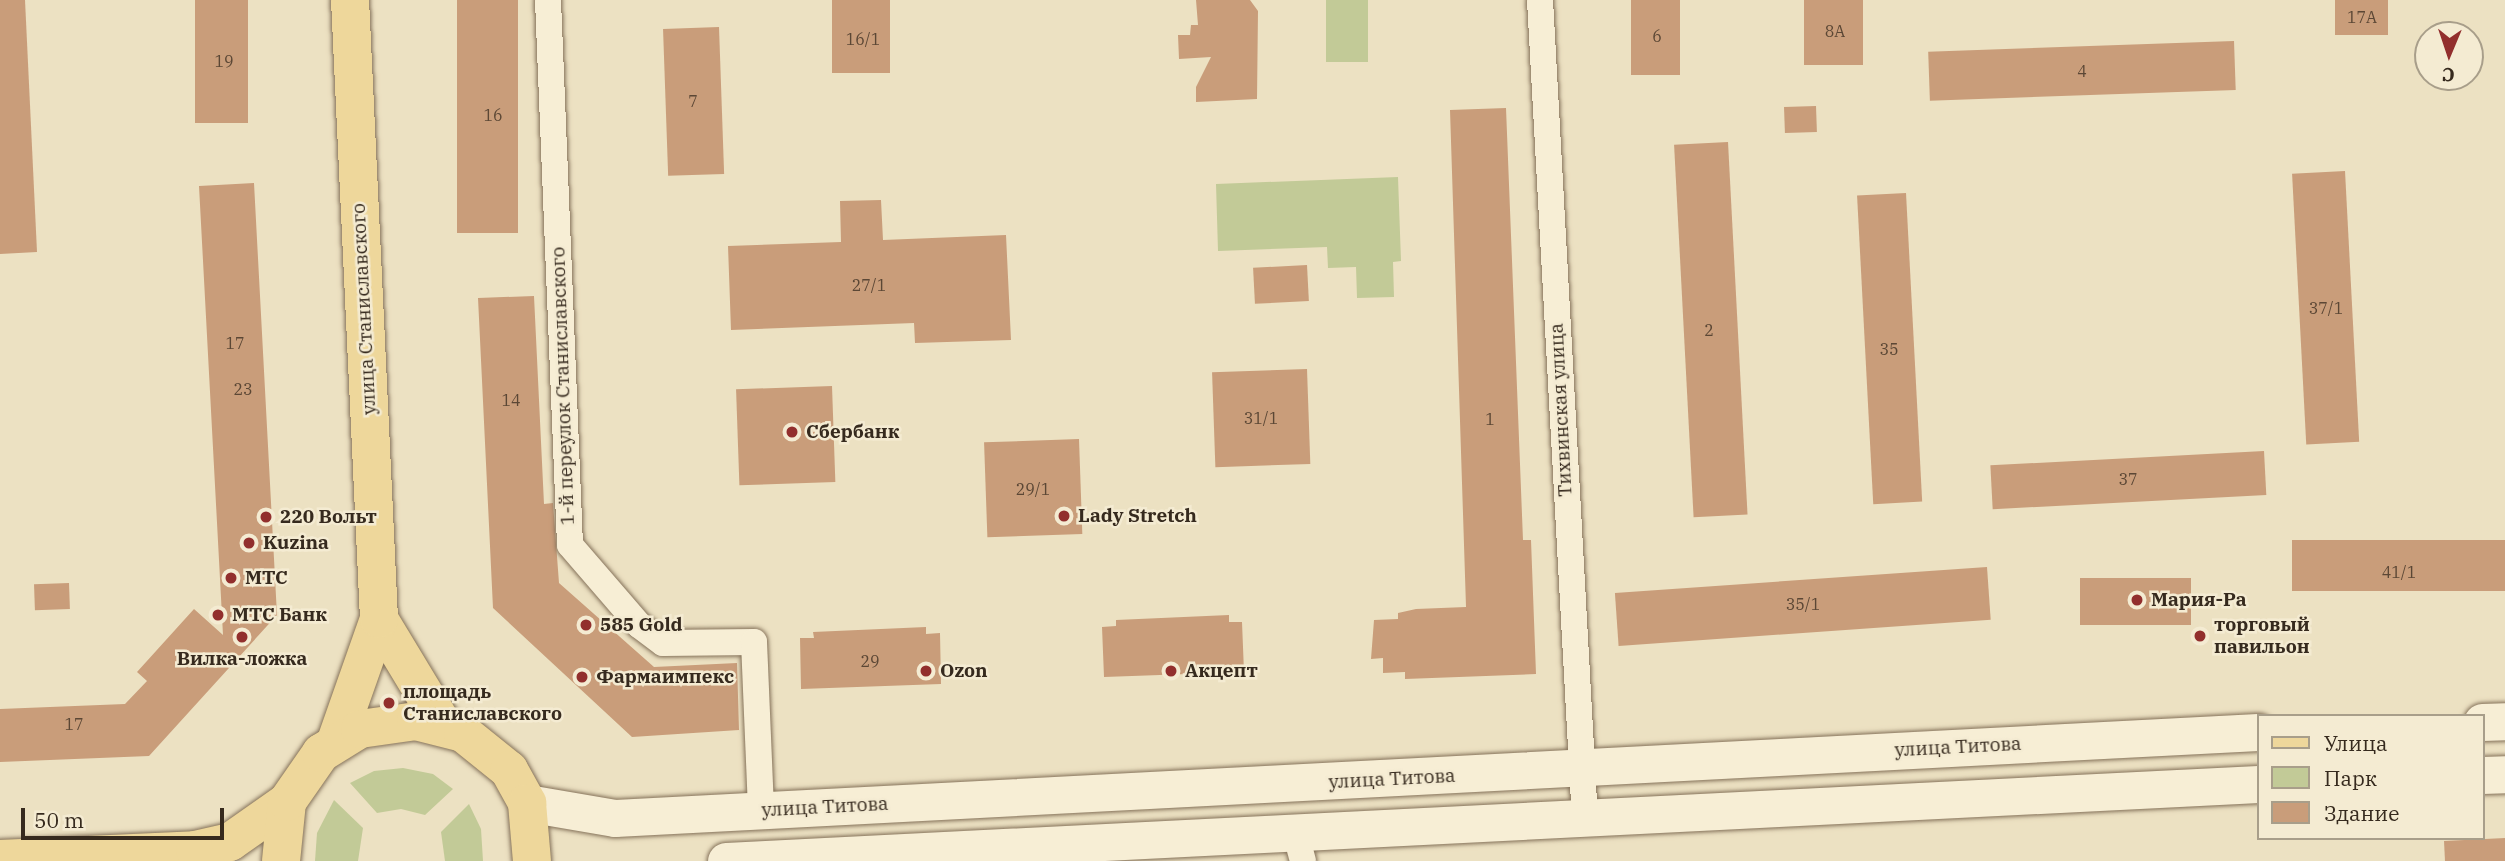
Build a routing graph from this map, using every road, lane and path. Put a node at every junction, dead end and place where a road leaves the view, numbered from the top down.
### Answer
1 (350, 0) edge
2 (548, 0) edge
3 (1540, 0) edge
4 (379, 619) junction
5 (2505, 721) edge
6 (2484, 722) edge
7 (443, 725) junction
8 (2256, 732) edge
9 (336, 741) junction
10 (1581, 770) junction
11 (2505, 774) edge
12 (2484, 775) edge
13 (2256, 784) edge
14 (288, 802) junction
15 (527, 803) junction
16 (761, 810) junction
17 (1585, 819) junction
18 (1299, 848) edge
19 (988, 855) edge
20 (0, 859) edge
21 (281, 861) edge
22 (532, 861) edge
23 (726, 861) edge

1 - 4 main road, улица Станиславского
2 - 16 street, 1-й переулок Станиславского
3 - 10 street, Тихвинская улица
4 - 7 main road
4 - 9 main road
5 - 6 main road
7 - 9 main road
7 - 15 main road
8 - 10 main road, улица Титова
9 - 14 main road
10 - 16 main road, улица Титова
10 - 17 street, Тихвинская улица
11 - 12 main road
13 - 17 main road
14 - 20 main road
14 - 21 main road
15 - 16 main road, улица Титова
15 - 22 main road
17 - 18 main road
18 - 19 main road
19 - 23 main road

